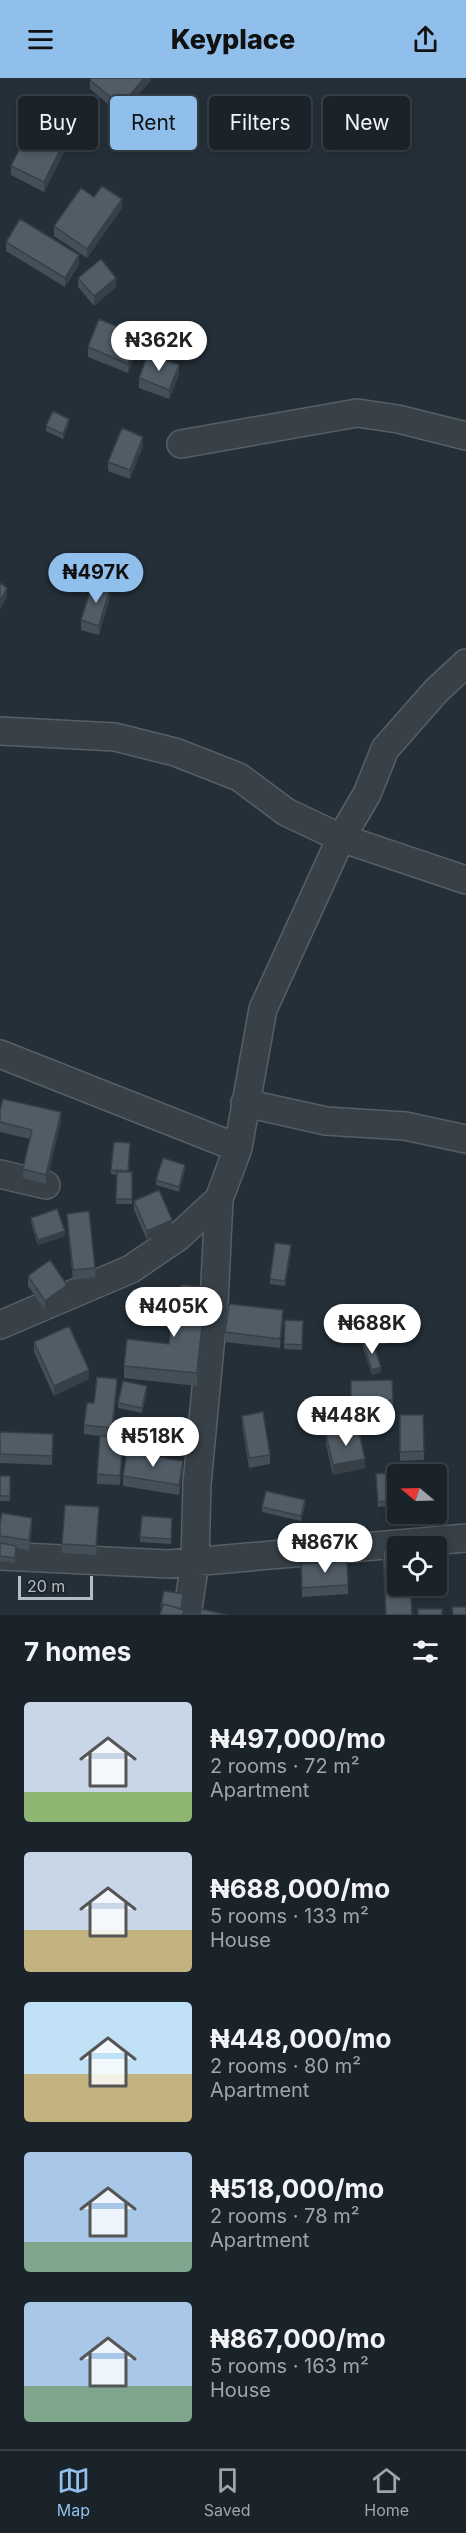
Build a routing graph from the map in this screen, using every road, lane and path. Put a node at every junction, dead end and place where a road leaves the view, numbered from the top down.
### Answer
1 (466, 436) edge
2 (181, 444) dead end
3 (466, 663) edge
4 (0, 731) edge
5 (341, 838) junction
6 (466, 880) edge
7 (0, 1054) edge
8 (245, 1103) junction
9 (466, 1139) edge
10 (238, 1148) junction
11 (0, 1174) edge
12 (46, 1185) edge
13 (219, 1199) junction
14 (0, 1325) edge
15 (466, 1538) edge
16 (0, 1556) edge
17 (195, 1562) junction
18 (187, 1615) edge

1 - 2 street
3 - 5 street
4 - 5 street
5 - 6 street
5 - 8 street
7 - 10 street
8 - 9 street
8 - 10 street
10 - 13 street
11 - 12 street
13 - 14 street
13 - 17 street
15 - 17 street
16 - 17 street
17 - 18 street

